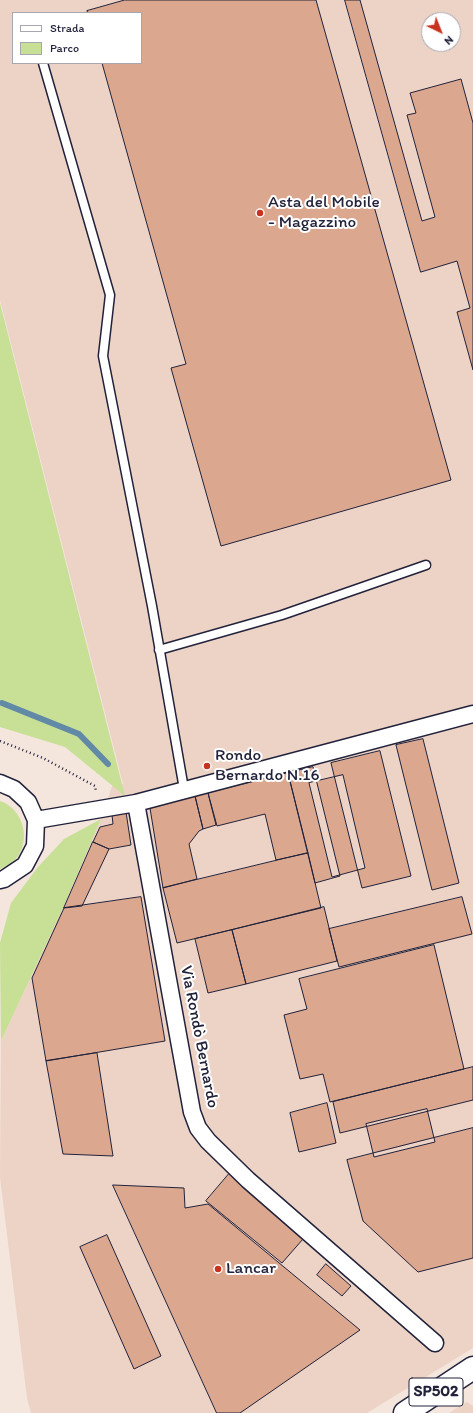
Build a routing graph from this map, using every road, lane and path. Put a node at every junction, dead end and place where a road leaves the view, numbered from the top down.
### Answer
1 (43, 64) edge
2 (426, 565) dead end
3 (160, 650) junction
4 (473, 714) edge
5 (0, 740) edge
6 (0, 783) edge
7 (184, 788) junction
8 (136, 803) junction
9 (98, 809) junction
10 (36, 820) junction
11 (0, 880) edge
12 (435, 1343) dead end
13 (473, 1368) edge
14 (406, 1413) edge

1 - 3 lane
2 - 3 lane
3 - 7 lane
4 - 7 street
5 - 9 path
6 - 10 street
7 - 8 street
8 - 9 street
8 - 12 street, Via Rondò Bernardo
9 - 10 street
10 - 11 street
13 - 14 main road, SP502

